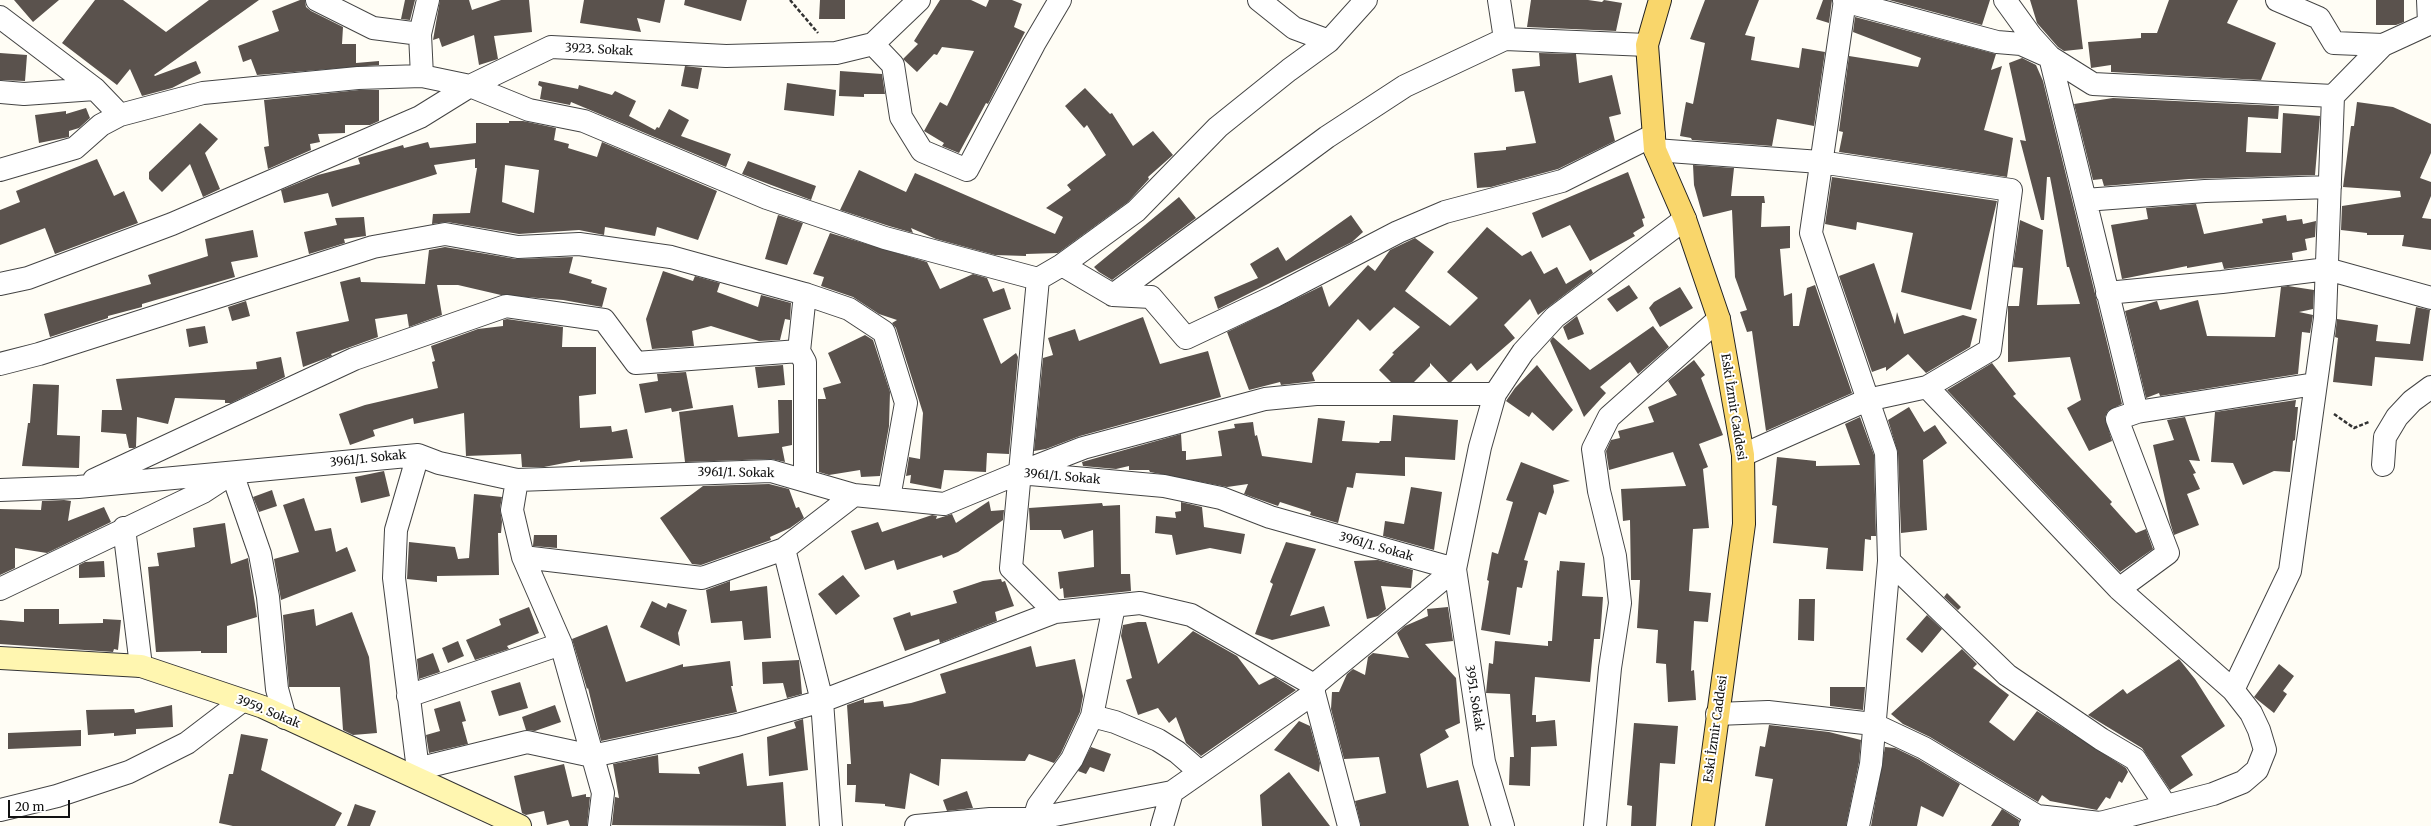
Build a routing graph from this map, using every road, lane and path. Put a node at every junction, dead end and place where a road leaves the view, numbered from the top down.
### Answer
1 (317, 0) edge
2 (428, 0) edge
3 (790, 0) edge
4 (919, 0) edge
5 (1060, 0) edge
6 (1259, 0) edge
7 (1366, 0) edge
8 (1498, 0) edge
9 (1660, 0) edge
10 (2006, 0) edge
11 (2277, 0) edge
12 (2428, 0) edge
13 (1845, 1) edge
14 (0, 17) edge
15 (2430, 23) edge
16 (420, 34) junction
17 (1506, 39) junction
18 (1329, 41) junction
19 (873, 44) junction
20 (1648, 45) junction
21 (2383, 45) junction
22 (836, 53) junction
23 (2050, 57) junction
24 (422, 76) junction
25 (470, 86) junction
26 (95, 89) junction
27 (0, 92) edge
28 (2333, 96) junction
29 (120, 115) junction
30 (1654, 142) junction
31 (1820, 162) junction
32 (0, 170) edge
33 (2330, 187) junction
34 (2085, 200) junction
35 (1685, 219) junction
36 (1062, 265) junction
37 (2327, 269) junction
38 (1038, 279) junction
39 (0, 284) edge
40 (2108, 293) junction
41 (805, 294) junction
42 (1114, 295) junction
43 (2431, 298) edge
44 (1719, 319) junction
45 (799, 351) junction
46 (0, 364) edge
47 (2315, 384) junction
48 (1927, 387) junction
49 (2431, 388) edge
50 (1495, 394) junction
51 (1867, 400) junction
52 (2137, 412) junction
53 (2331, 412) dead end
54 (2374, 420) dead end
55 (418, 455) junction
56 (1743, 455) junction
57 (2383, 465) dead end
58 (232, 473) junction
59 (1019, 473) junction
60 (517, 480) junction
61 (805, 480) junction
62 (78, 487) junction
63 (0, 490) edge
64 (854, 495) junction
65 (889, 498) junction
66 (124, 528) junction
67 (784, 549) junction
68 (523, 557) junction
69 (1889, 561) junction
70 (1455, 569) junction
71 (0, 589) edge
72 (2119, 589) junction
73 (1114, 606) junction
74 (1054, 612) junction
75 (561, 644) junction
76 (0, 658) edge
77 (141, 666) junction
78 (1314, 689) junction
79 (2233, 690) junction
80 (408, 696) junction
81 (242, 700) junction
82 (822, 701) junction
83 (1717, 714) junction
84 (1092, 716) junction
85 (286, 718) junction
86 (1873, 724) junction
87 (592, 756) junction
88 (1200, 772) junction
89 (418, 774) junction
90 (1172, 792) junction
91 (0, 794) edge
92 (21, 805) junction
93 (2166, 806) junction
94 (0, 810) edge
95 (2034, 821) edge
96 (1035, 822) edge
97 (520, 826) edge
98 (599, 826) edge
99 (831, 826) edge
100 (838, 826) edge
101 (916, 826) edge
102 (1162, 826) edge
103 (1349, 826) edge
104 (1503, 826) edge
105 (1595, 826) edge
106 (1703, 826) edge
107 (1858, 826) edge

1 - 16 street
2 - 16 street
3 - 22 path
4 - 19 street
5 - 19 street
6 - 18 street
7 - 18 street
8 - 17 street
9 - 20 main road, Eski İzmir Caddesi
10 - 23 street
11 - 21 street
12 - 15 street
13 - 23 street
13 - 31 street
14 - 26 street
15 - 21 street
16 - 24 street
17 - 20 street
17 - 42 street
18 - 36 street
19 - 22 street, 3923. Sokak
20 - 30 main road, Eski İzmir Caddesi
21 - 28 street
22 - 25 street, 3923. Sokak
23 - 28 street
23 - 34 street
24 - 25 street
24 - 29 street
25 - 38 street
25 - 39 street, 3923. Sokak
26 - 27 street
26 - 29 street
28 - 33 street
29 - 32 street
30 - 31 street
30 - 35 main road, Eski İzmir Caddesi
30 - 42 street
31 - 48 street
31 - 51 street
33 - 34 street
33 - 37 street
34 - 40 street
35 - 44 main road, Eski İzmir Caddesi
35 - 50 street
36 - 38 street
36 - 42 street
37 - 40 street
37 - 43 street
37 - 47 street
38 - 59 street
40 - 52 street
41 - 45 street
41 - 46 street
41 - 65 street
44 - 56 main road, Eski İzmir Caddesi
44 - 105 street
45 - 61 street
45 - 62 street
47 - 52 street
47 - 79 street
48 - 51 street
48 - 72 street
49 - 57 street
50 - 59 street
50 - 70 street
51 - 56 street
51 - 69 street
52 - 72 street
53 - 54 path
55 - 58 street, 3961/1. Sokak
55 - 60 street, 3961/1. Sokak
55 - 80 street
56 - 83 main road, Eski İzmir Caddesi
58 - 62 street, 3961/1. Sokak
58 - 66 street
58 - 85 street
59 - 65 street, 3961/1. Sokak
59 - 70 street, 3961/1. Sokak
59 - 74 street
60 - 61 street, 3961/1. Sokak
60 - 68 street
61 - 64 street, 3961/1. Sokak
62 - 63 street, 3961/1. Sokak
64 - 65 street, 3961/1. Sokak
64 - 67 street
66 - 71 street
66 - 77 street
67 - 68 street
67 - 82 street
68 - 75 street
69 - 86 street
69 - 93 street
70 - 78 street
70 - 104 street, 3951. Sokak
72 - 79 street
73 - 74 street
73 - 78 street
73 - 84 street
74 - 82 street
75 - 80 street
75 - 87 street
76 - 77 street, 3959. Sokak
77 - 81 street, 3959. Sokak
78 - 88 street
78 - 103 street
79 - 93 street
80 - 89 street
81 - 85 street, 3959. Sokak
81 - 92 street
82 - 87 street
82 - 99 street
83 - 86 street
83 - 106 main road, Eski İzmir Caddesi
84 - 88 street
84 - 96 street
85 - 89 street, 3959. Sokak
86 - 95 street
86 - 107 street
87 - 89 street
87 - 98 street
88 - 90 street
89 - 97 street, 3959. Sokak
90 - 96 street
90 - 102 street
91 - 92 street
92 - 94 street
93 - 95 street
96 - 101 street
99 - 100 street

